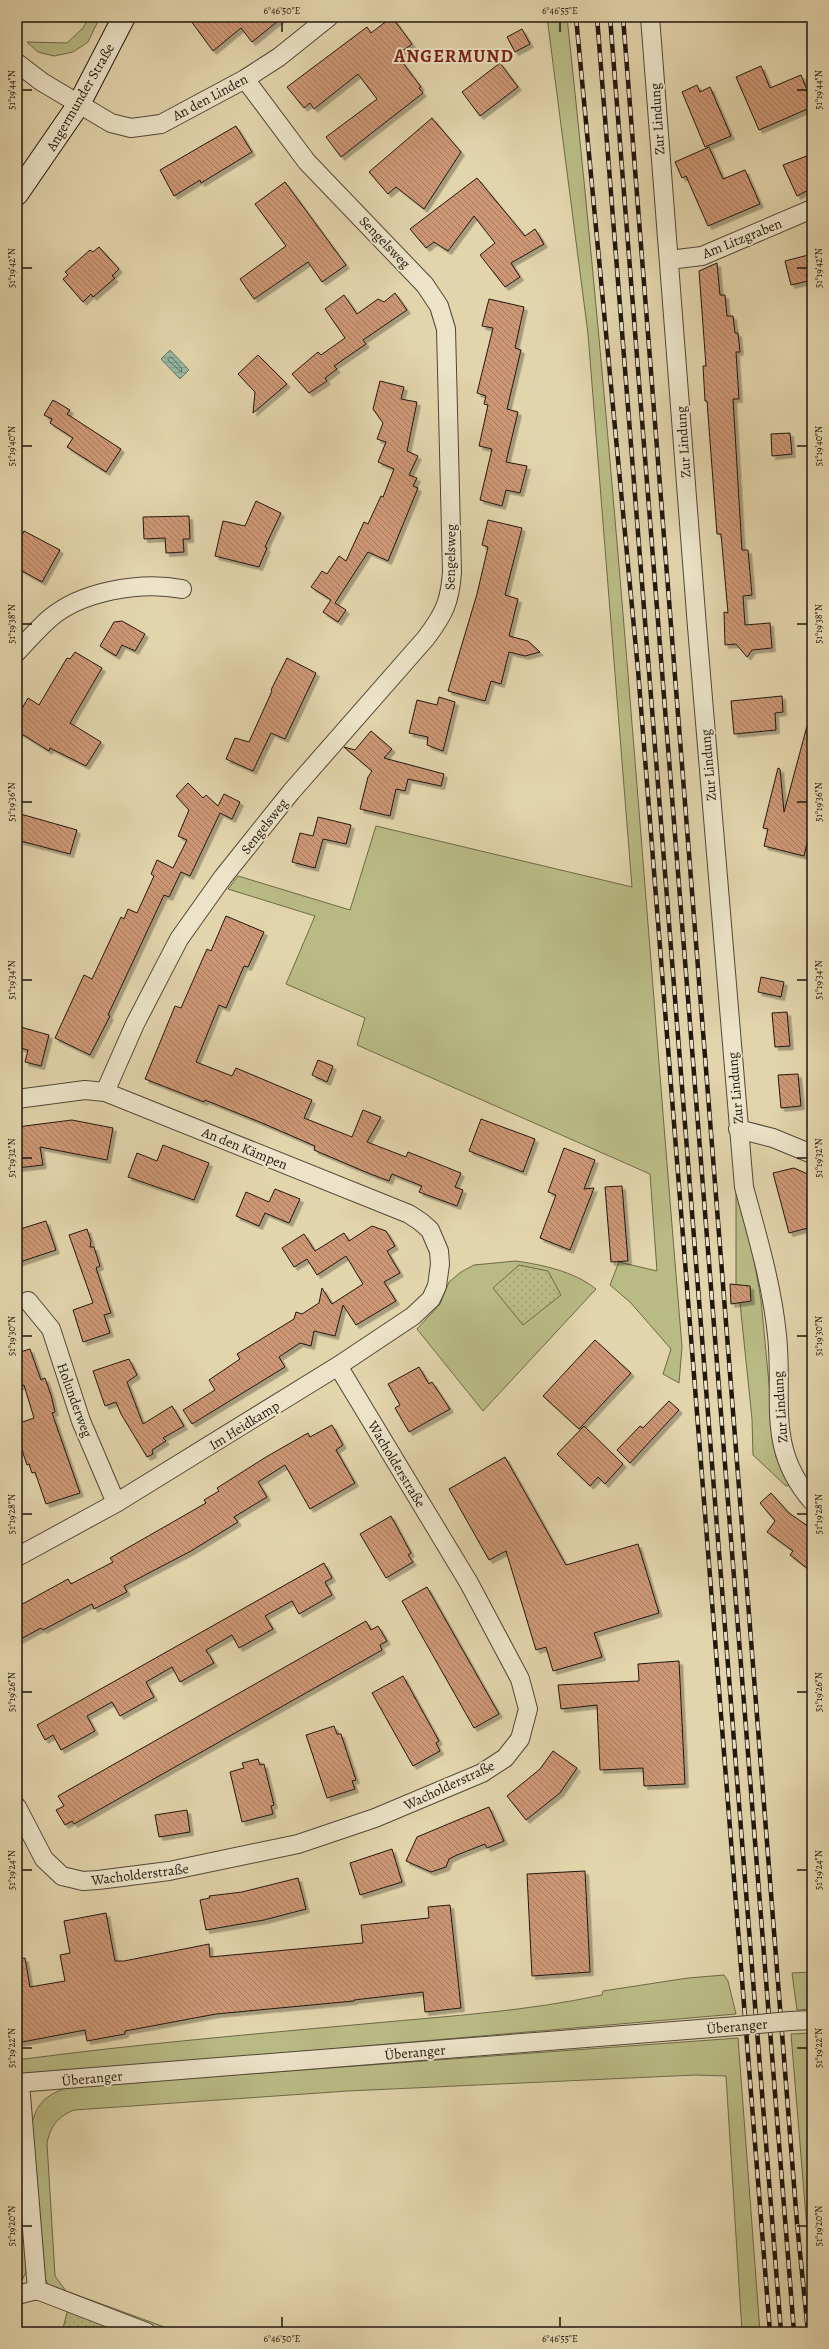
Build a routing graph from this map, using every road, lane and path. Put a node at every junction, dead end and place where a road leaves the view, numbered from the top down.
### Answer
1 (124, 17) edge
2 (329, 17) edge
3 (650, 17) edge
4 (17, 63) edge
5 (245, 79) junction
6 (79, 104) junction
7 (17, 194) edge
8 (812, 209) edge
9 (669, 260) junction
10 (182, 589) dead end
11 (17, 652) edge
12 (105, 1092) junction
13 (17, 1099) edge
14 (738, 1129) junction
15 (812, 1154) edge
16 (440, 1264) joint
17 (28, 1301) dead end
18 (338, 1366) junction
19 (812, 1500) edge
20 (116, 1503) junction
21 (17, 1557) edge
22 (17, 1807) edge
23 (812, 2020) edge
24 (18, 2083) edge
25 (37, 2290) junction
26 (17, 2294) edge
27 (146, 2332) edge

1 - 6 main road, Angermunder Straße
2 - 5 street, An den Linden
3 - 9 street, Zur Lindung
4 - 6 street, An den Linden
5 - 6 street, An den Linden
5 - 12 street, Sengelsweg
6 - 7 main road, Angermunder Straße
8 - 9 street, Am Litzgraben
9 - 14 street, Zur Lindung
10 - 11 street
12 - 13 street, An den Kämpen
12 - 16 street, An den Kämpen
14 - 15 street
14 - 19 street, Zur Lindung
16 - 18 street, Im Heidkamp
17 - 20 street, Holunderweg
18 - 20 street, Im Heidkamp
18 - 22 street, Wacholderstraße
20 - 21 street, Im Heidkamp
23 - 24 street, Überanger, bridge
24 - 25 street
25 - 26 street
25 - 27 street

